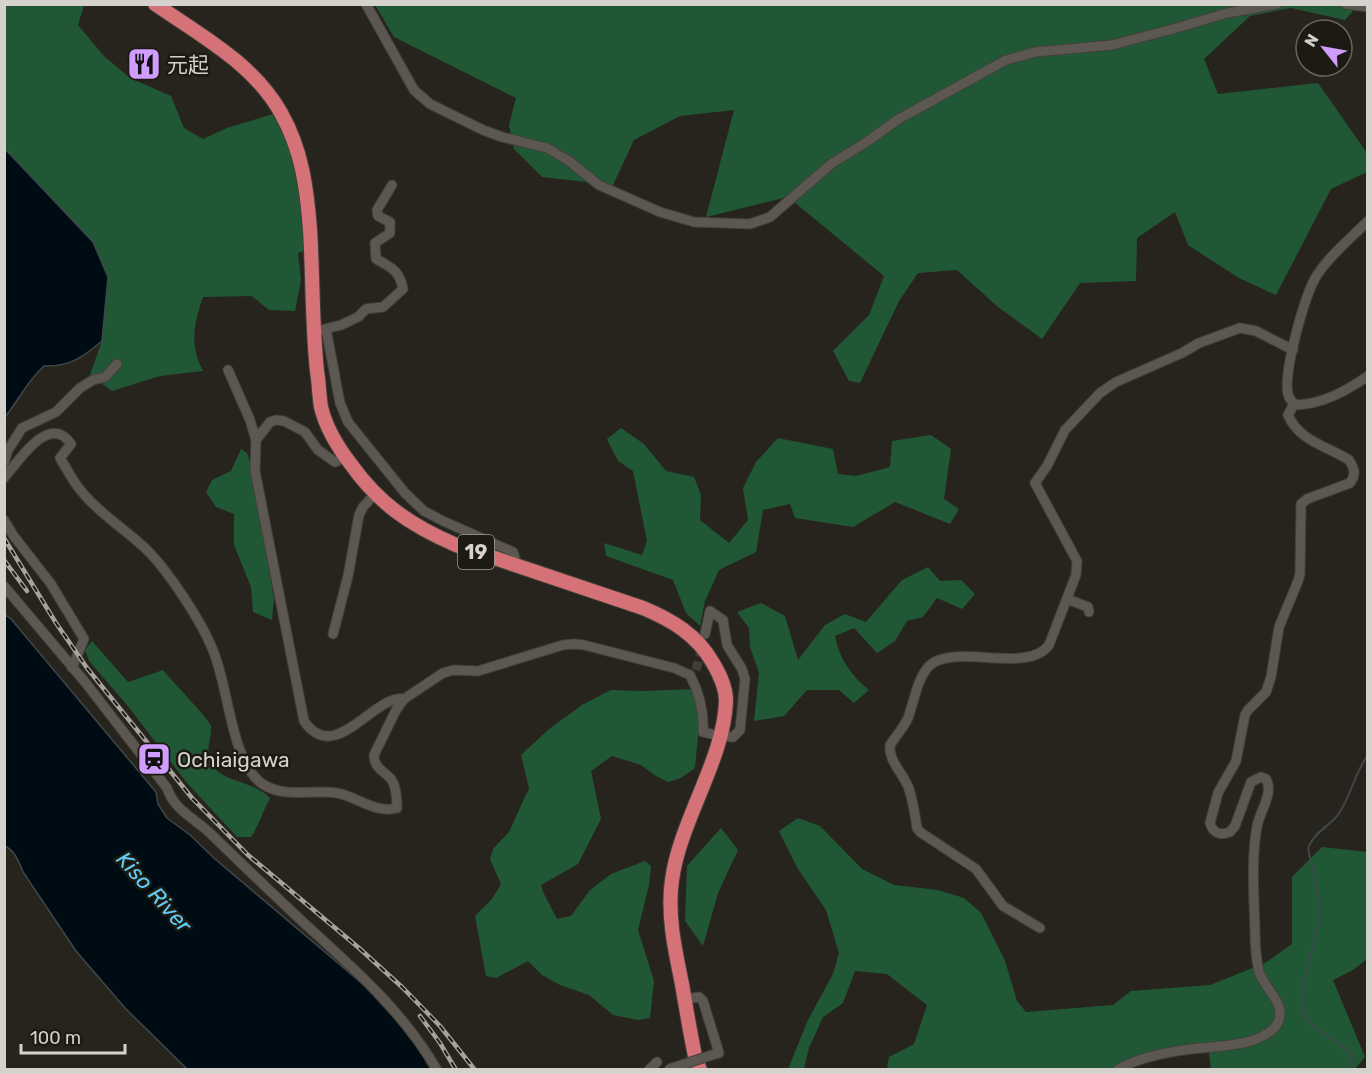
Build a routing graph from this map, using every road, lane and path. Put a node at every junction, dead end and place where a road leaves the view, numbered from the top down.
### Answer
1 (155, 4) edge
2 (366, 4) edge
3 (1277, 4) edge
4 (1346, 4) edge
5 (1368, 7) edge
6 (392, 185) dead end
7 (1368, 221) edge
8 (319, 330) junction
9 (1293, 351) junction
10 (117, 364) dead end
11 (228, 369) dead end
12 (1368, 376) edge
13 (1294, 404) junction
14 (256, 440) junction
15 (345, 457) junction
16 (4, 463) edge
17 (4, 478) edge
18 (374, 495) junction
19 (4, 520) edge
20 (513, 565) junction
21 (4, 586) edge
22 (1068, 599) junction
23 (1089, 612) dead end
24 (333, 634) dead end
25 (705, 634) tunnel mouth
26 (72, 668) junction
27 (404, 699) junction
28 (720, 736) junction
29 (1040, 928) dead end
30 (685, 999) junction
31 (657, 1062) dead end
32 (669, 1069) edge
33 (436, 1070) edge
34 (649, 1070) edge
35 (700, 1070) edge
36 (1117, 1070) edge

1 - 8 highway, 19
2 - 3 street
4 - 5 street
6 - 8 street
7 - 9 street
8 - 15 highway, 19
8 - 20 street
9 - 13 street
9 - 22 street
10 - 16 street
11 - 14 street
12 - 13 street
13 - 36 street
14 - 15 street
14 - 27 street
15 - 18 highway, 19
17 - 27 street
18 - 20 highway, 19
18 - 24 street
19 - 26 street
20 - 28 highway, 19
21 - 26 street
22 - 23 street
22 - 29 street
25 - 28 street
26 - 33 street
27 - 28 street
28 - 30 highway, 19
30 - 32 street, bridge
30 - 35 highway, 19
31 - 34 street

